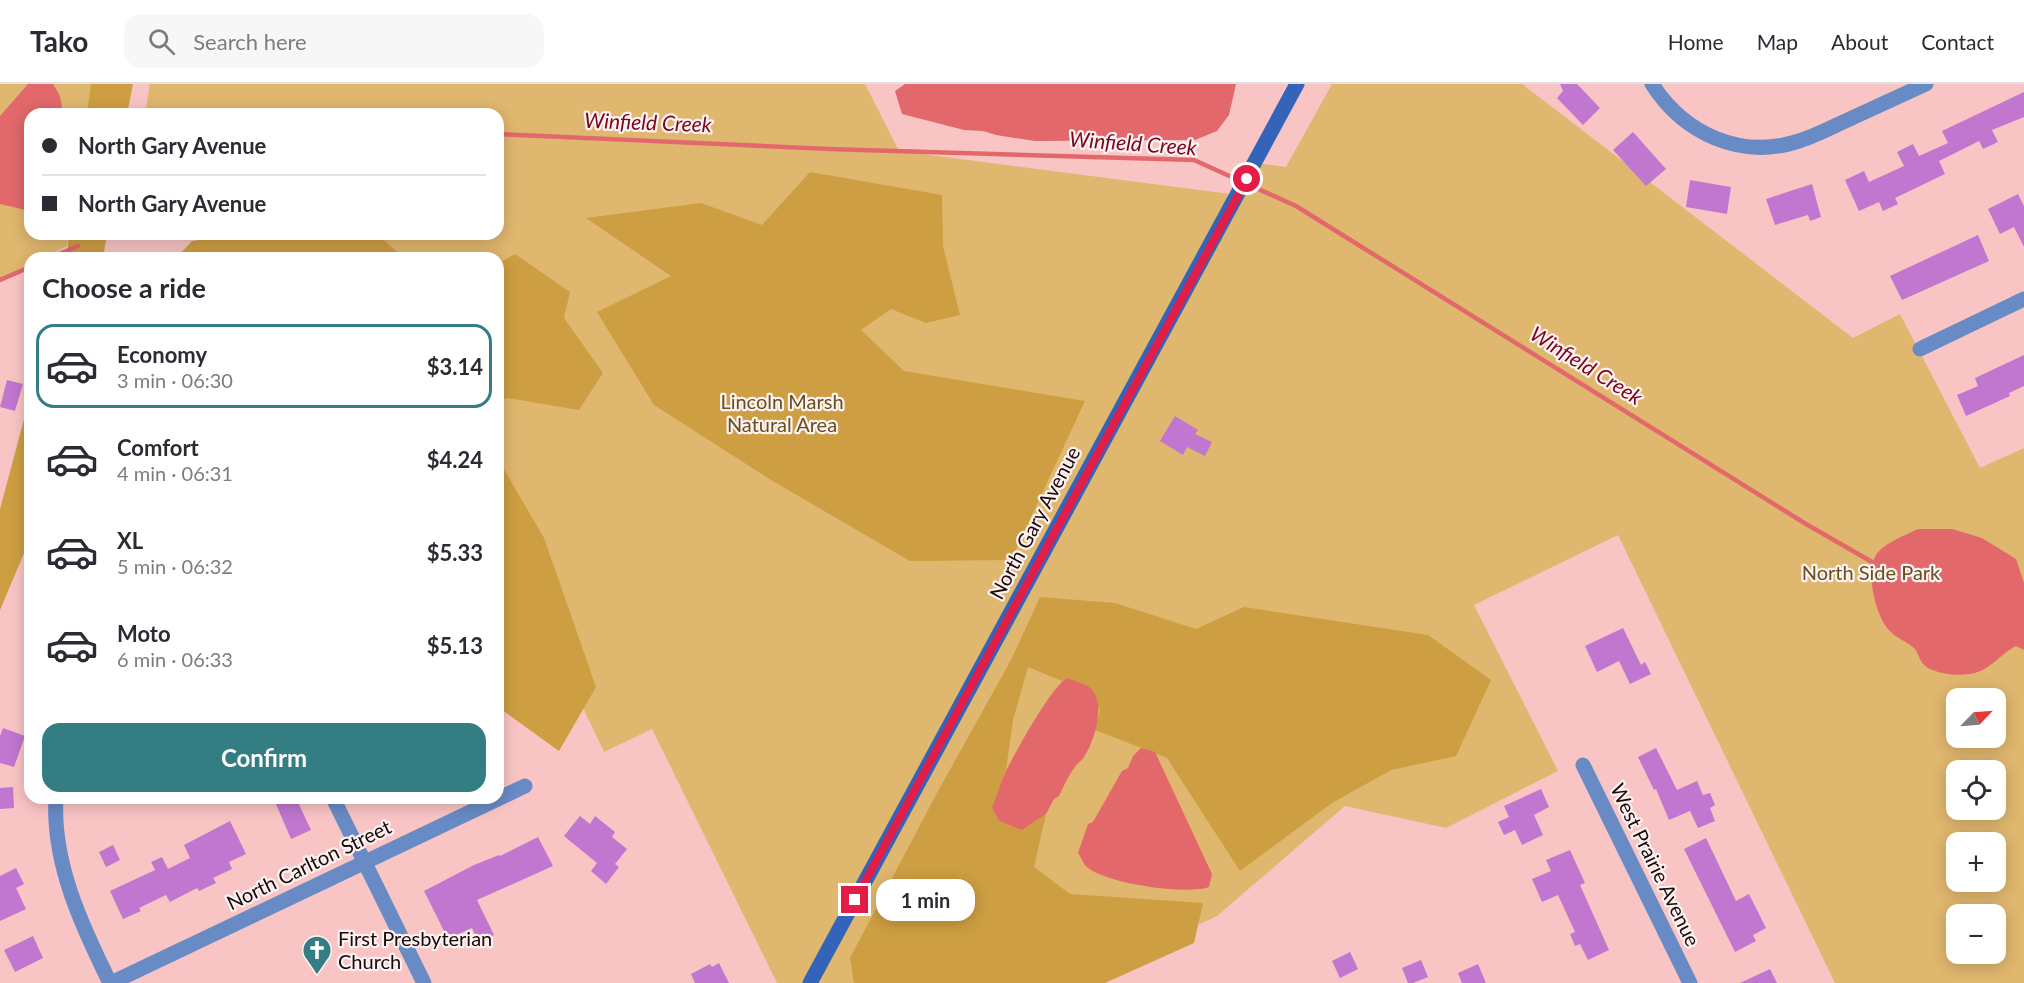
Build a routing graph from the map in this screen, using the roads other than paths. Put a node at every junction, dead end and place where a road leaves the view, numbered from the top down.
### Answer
1 (1297, 84) edge
2 (1652, 84) edge
3 (1917, 86) edge
4 (2024, 299) edge
5 (1920, 349) dead end
6 (1583, 765) dead end
7 (525, 786) dead end
8 (504, 796) edge
9 (56, 804) edge
10 (336, 804) edge
11 (487, 804) edge
12 (364, 862) junction
13 (110, 983) edge
14 (424, 983) edge
15 (810, 983) edge
16 (1690, 983) edge

1 - 15 street, North Gary Avenue
2 - 3 street
4 - 5 street
6 - 16 street, West Prairie Avenue
7 - 8 street, North Carlton Street
9 - 13 street
10 - 12 street
11 - 12 street, North Carlton Street
12 - 13 street, North Carlton Street
12 - 14 street

